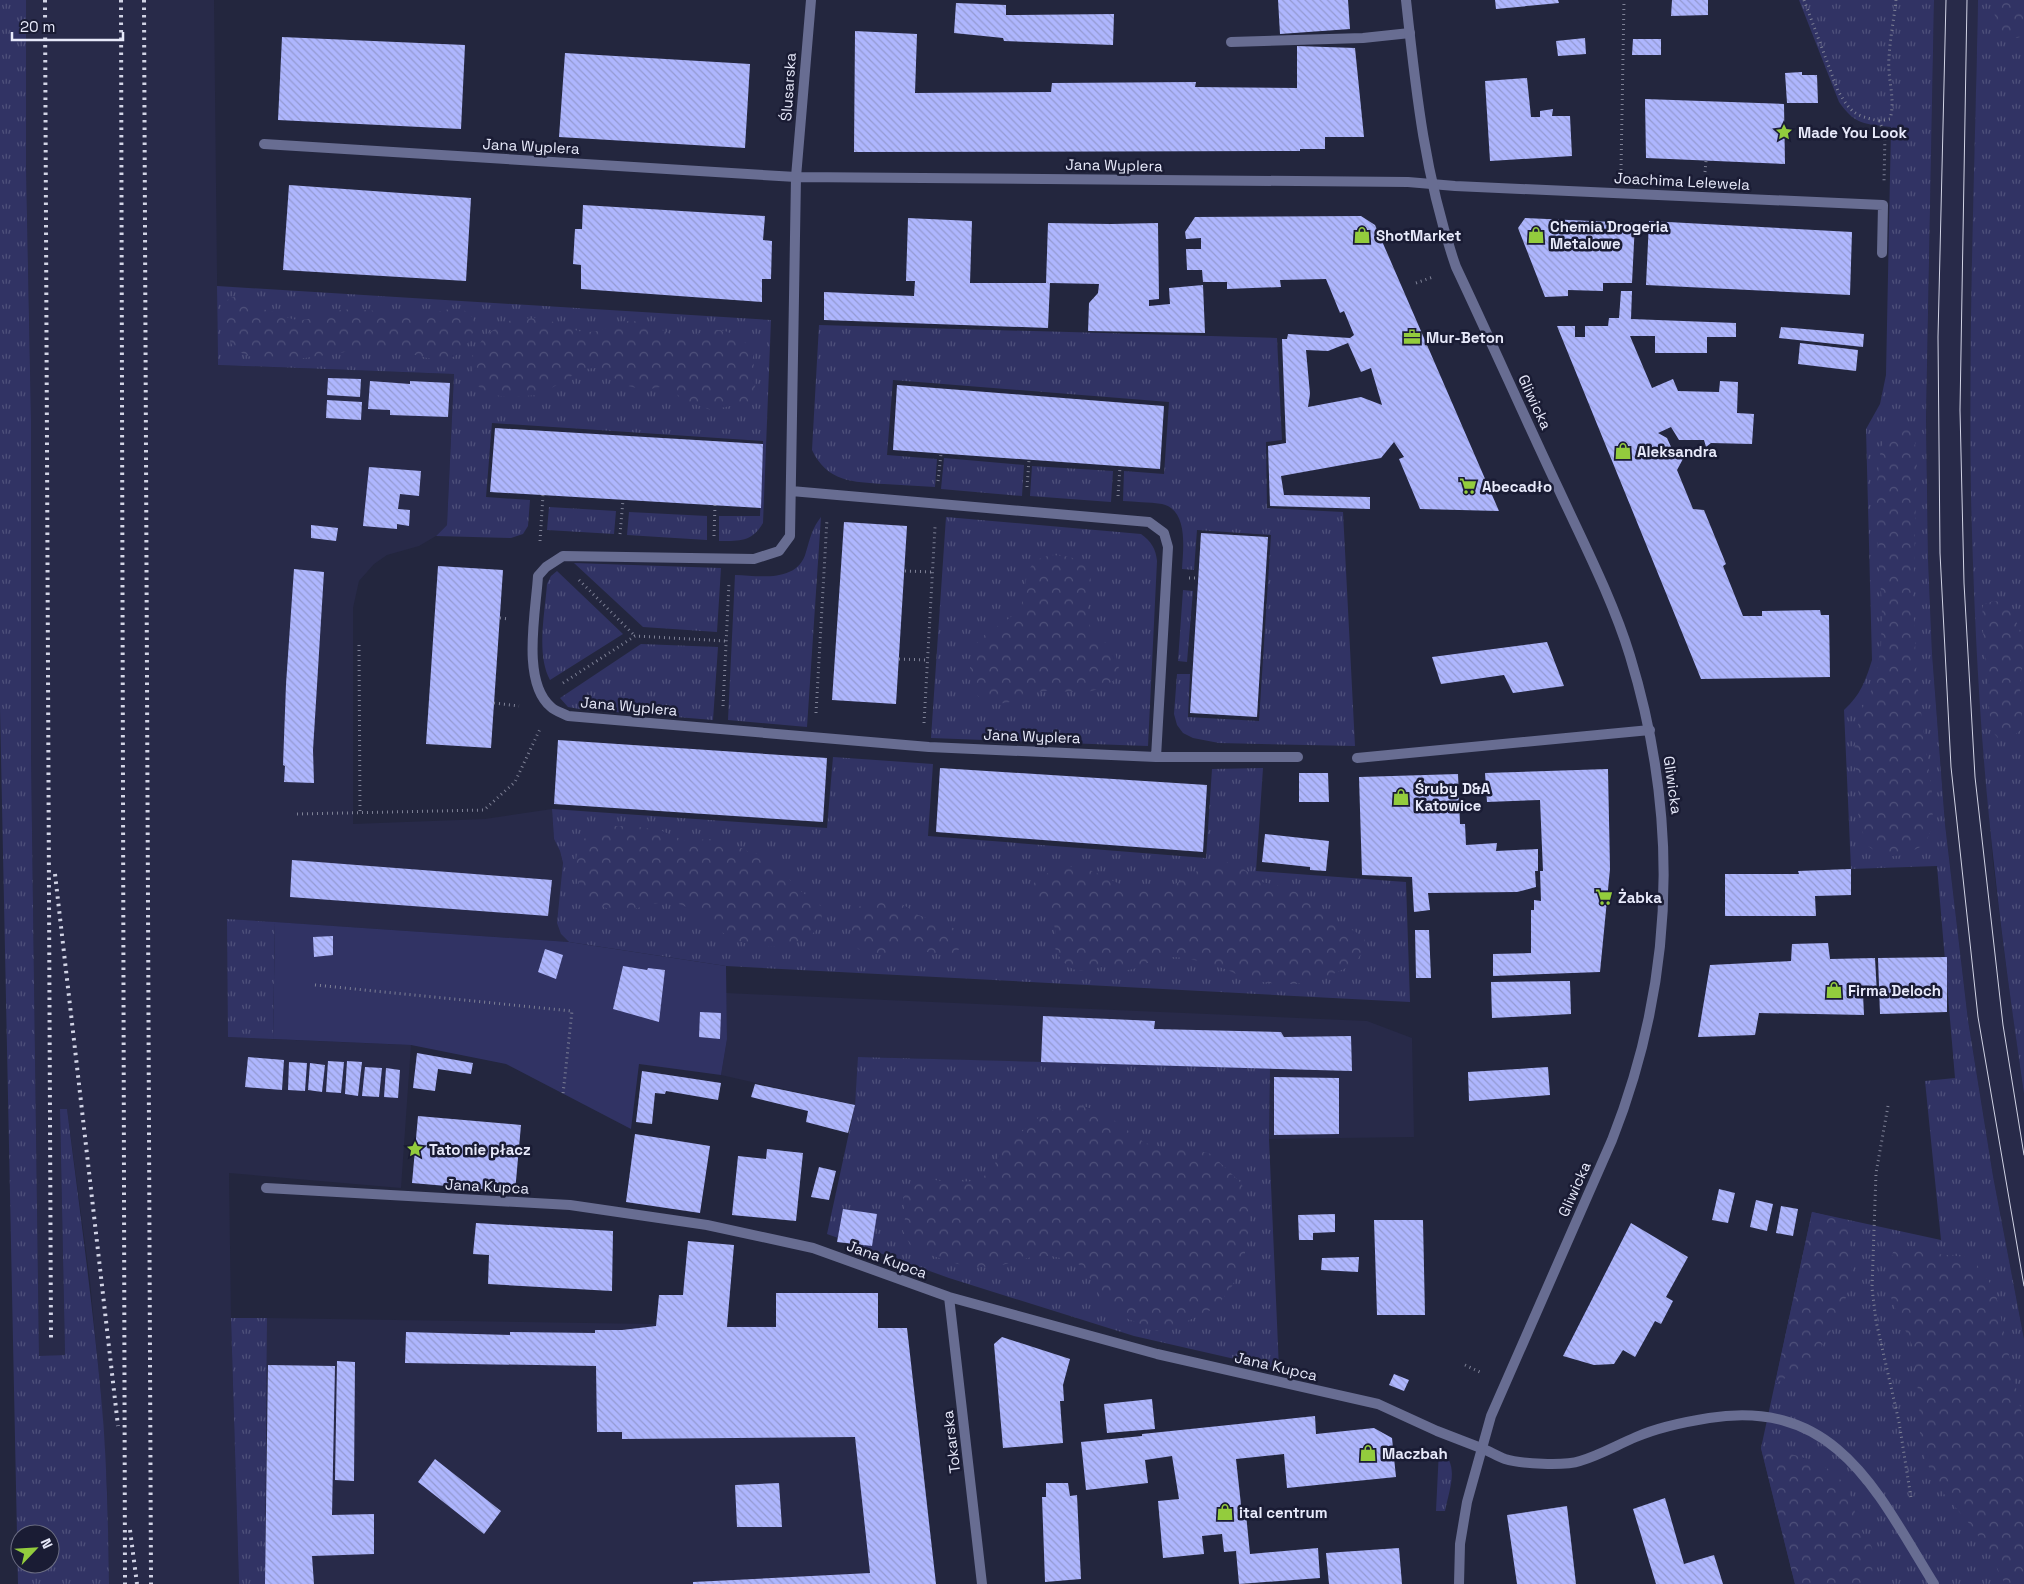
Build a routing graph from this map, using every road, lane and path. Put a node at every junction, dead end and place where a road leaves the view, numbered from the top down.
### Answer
1 (811, 0) edge
2 (1406, 0) edge
3 (1624, 0) edge
4 (1804, 0) edge
5 (1896, 0) edge
6 (1410, 33) junction
7 (1230, 42) dead end
8 (1880, 121) junction
9 (264, 144) dead end
10 (796, 177) junction
11 (1432, 184) junction
12 (1621, 193) junction
13 (1883, 205) junction
14 (1882, 253) dead end
15 (1438, 274) dead end
16 (1416, 283) dead end
17 (791, 491) junction
18 (829, 494) junction
19 (543, 495) dead end
20 (623, 500) dead end
21 (936, 504) junction
22 (618, 557) junction
23 (731, 559) junction
24 (557, 560) junction
25 (905, 571) dead end
26 (932, 572) junction
27 (538, 576) junction
28 (636, 636) junction
29 (726, 641) junction
30 (359, 646) dead end
31 (899, 659) dead end
32 (927, 660) junction
33 (543, 696) junction
34 (550, 707) junction
35 (721, 729) junction
36 (1650, 730) junction
37 (814, 737) junction
38 (922, 747) junction
39 (1156, 757) junction
40 (1298, 757) dead end
41 (1357, 758) dead end
42 (360, 812) junction
43 (298, 814) dead end
44 (315, 985) dead end
45 (563, 1094) dead end
46 (1888, 1106) dead end
47 (266, 1188) dead end
48 (949, 1297) junction
49 (1465, 1365) dead end
50 (1487, 1375) dead end
51 (1481, 1448) junction
52 (1912, 1502) dead end
53 (982, 1584) edge
54 (1459, 1584) edge
55 (1934, 1584) edge

1 - 10 street, Ślusarska
2 - 6 street, Gliwicka
3 - 12 path
4 - 8 path
5 - 8 path
6 - 7 street
6 - 11 street, Gliwicka
8 - 13 path
9 - 10 street, Jana Wyplera
10 - 11 street, Jana Wyplera
10 - 17 street
11 - 12 street, Joachima Lelewela
11 - 36 street, Gliwicka
12 - 13 street, Joachima Lelewela
13 - 14 street
15 - 16 path
17 - 18 street
17 - 23 street
18 - 21 street
18 - 37 path
19 - 27 path
20 - 22 path
21 - 26 path
21 - 39 street
22 - 23 street
22 - 24 street
23 - 29 path
24 - 27 street
24 - 28 path
25 - 26 path
26 - 32 path
27 - 33 street
28 - 29 path
28 - 33 path
29 - 35 path
30 - 42 path
31 - 32 path
32 - 38 path
33 - 34 street
34 - 35 street, Jana Wyplera
34 - 42 path
35 - 37 street, Jana Wyplera
36 - 41 street
36 - 51 street, Gliwicka
37 - 38 street, Jana Wyplera
38 - 39 street, Jana Wyplera
39 - 40 street, Jana Wyplera
42 - 43 path
44 - 45 path
46 - 52 path
47 - 48 street, Jana Kupca
48 - 51 street, Jana Kupca
48 - 53 street, Tokarska
49 - 50 path
51 - 54 street, Gliwicka
51 - 55 street, Jana Kupca

